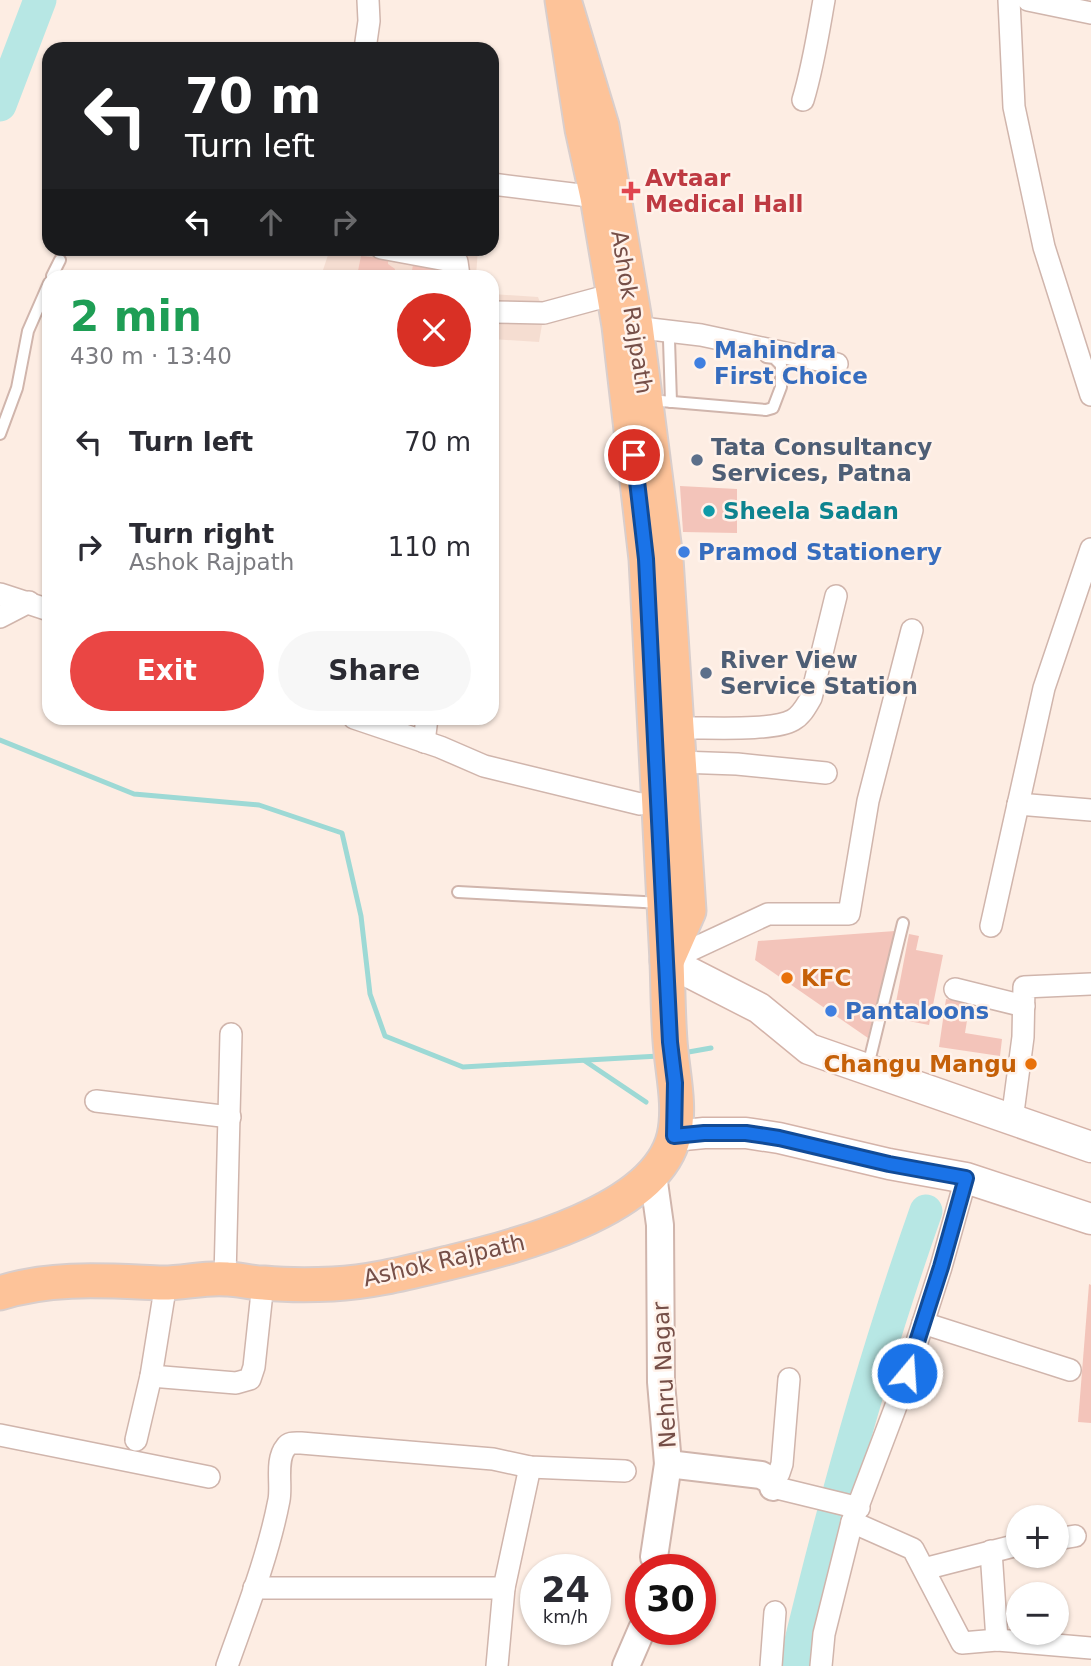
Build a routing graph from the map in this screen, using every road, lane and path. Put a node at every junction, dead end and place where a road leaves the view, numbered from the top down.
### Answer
1 (368, 0) edge
2 (563, 0) edge
3 (824, 0) edge
4 (1009, 0) edge
5 (1028, 0) edge
6 (1091, 13) edge
7 (366, 42) edge
8 (803, 100) dead end
9 (499, 185) edge
10 (605, 197) junction
11 (424, 256) edge
12 (60, 260) dead end
13 (55, 270) edge
14 (458, 270) edge
15 (42, 300) edge
16 (499, 312) edge
17 (635, 324) junction
18 (837, 363) dead end
19 (1091, 395) edge
20 (658, 401) junction
21 (0, 434) edge
22 (1091, 549) edge
23 (0, 594) edge
24 (836, 596) dead end
25 (39, 606) edge
26 (0, 617) edge
27 (912, 630) dead end
28 (375, 725) edge
29 (427, 725) edge
30 (677, 728) junction
31 (424, 742) junction
32 (679, 762) junction
33 (826, 773) dead end
34 (659, 801) junction
35 (1018, 804) junction
36 (1091, 810) edge
37 (458, 892) dead end
38 (664, 903) junction
39 (902, 923) dead end
40 (991, 926) dead end
41 (667, 961) junction
42 (1091, 984) edge
43 (956, 989) dead end
44 (1024, 1006) junction
45 (231, 1034) dead end
46 (867, 1069) junction
47 (96, 1101) dead end
48 (230, 1117) junction
49 (1012, 1120) junction
50 (674, 1136) junction
51 (1091, 1147) edge
52 (653, 1175) junction
53 (966, 1178) junction
54 (1091, 1219) edge
55 (225, 1278) junction
56 (166, 1283) junction
57 (263, 1283) junction
58 (4, 1288) edge
59 (923, 1323) junction
60 (1070, 1370) dead end
61 (151, 1376) junction
62 (789, 1379) dead end
63 (0, 1435) edge
64 (136, 1440) dead end
65 (668, 1464) junction
66 (530, 1467) junction
67 (625, 1471) dead end
68 (209, 1477) dead end
69 (773, 1484) junction
70 (851, 1511) junction
71 (1006, 1548) edge
72 (991, 1552) junction
73 (654, 1554) edge
74 (924, 1569) junction
75 (254, 1588) junction
76 (504, 1588) junction
77 (775, 1612) dead end
78 (997, 1640) junction
79 (635, 1645) edge
80 (1091, 1648) edge
81 (227, 1666) edge
82 (497, 1666) edge
83 (626, 1666) edge
84 (771, 1666) edge
85 (821, 1666) edge

1 - 7 street
2 - 10 main road, Ashok Rajpath
3 - 8 street
4 - 19 street
5 - 6 street
9 - 10 street
10 - 17 main road, Ashok Rajpath
11 - 14 street
12 - 13 lane
15 - 21 lane
16 - 17 street
17 - 18 street
17 - 20 main road, Ashok Rajpath
17 - 20 lane
17 - 34 main road, Ashok Rajpath
20 - 30 main road, Ashok Rajpath
22 - 35 street
23 - 25 street
24 - 30 street
25 - 26 street
27 - 41 street
28 - 31 street
29 - 31 street
30 - 32 main road, Ashok Rajpath
31 - 34 street
32 - 33 street
32 - 41 main road, Ashok Rajpath
34 - 38 main road, Ashok Rajpath
35 - 36 street
35 - 40 street
37 - 38 lane
38 - 41 main road, Ashok Rajpath
39 - 46 lane
41 - 46 main road
41 - 50 main road, Ashok Rajpath
42 - 44 street
43 - 44 street
44 - 49 street
45 - 48 street
46 - 49 main road
47 - 48 street
48 - 55 street
49 - 51 main road
50 - 52 main road, Ashok Rajpath
50 - 53 main road
52 - 57 main road, Ashok Rajpath
52 - 65 street, Nehru Nagar
53 - 54 main road
53 - 59 street
55 - 56 main road, Ashok Rajpath
55 - 57 main road, Ashok Rajpath
56 - 58 main road, Ashok Rajpath
56 - 61 street
57 - 61 street
59 - 60 street
59 - 70 street
61 - 64 street
62 - 69 street
63 - 68 street
65 - 69 street, Nehru Nagar
65 - 73 street
66 - 67 street
66 - 75 street
66 - 76 street
69 - 70 street
70 - 74 street
70 - 85 street
71 - 72 street
72 - 74 street
72 - 78 street
74 - 78 street
75 - 76 street
75 - 81 street
76 - 82 street
77 - 84 street
78 - 80 street
79 - 83 street

